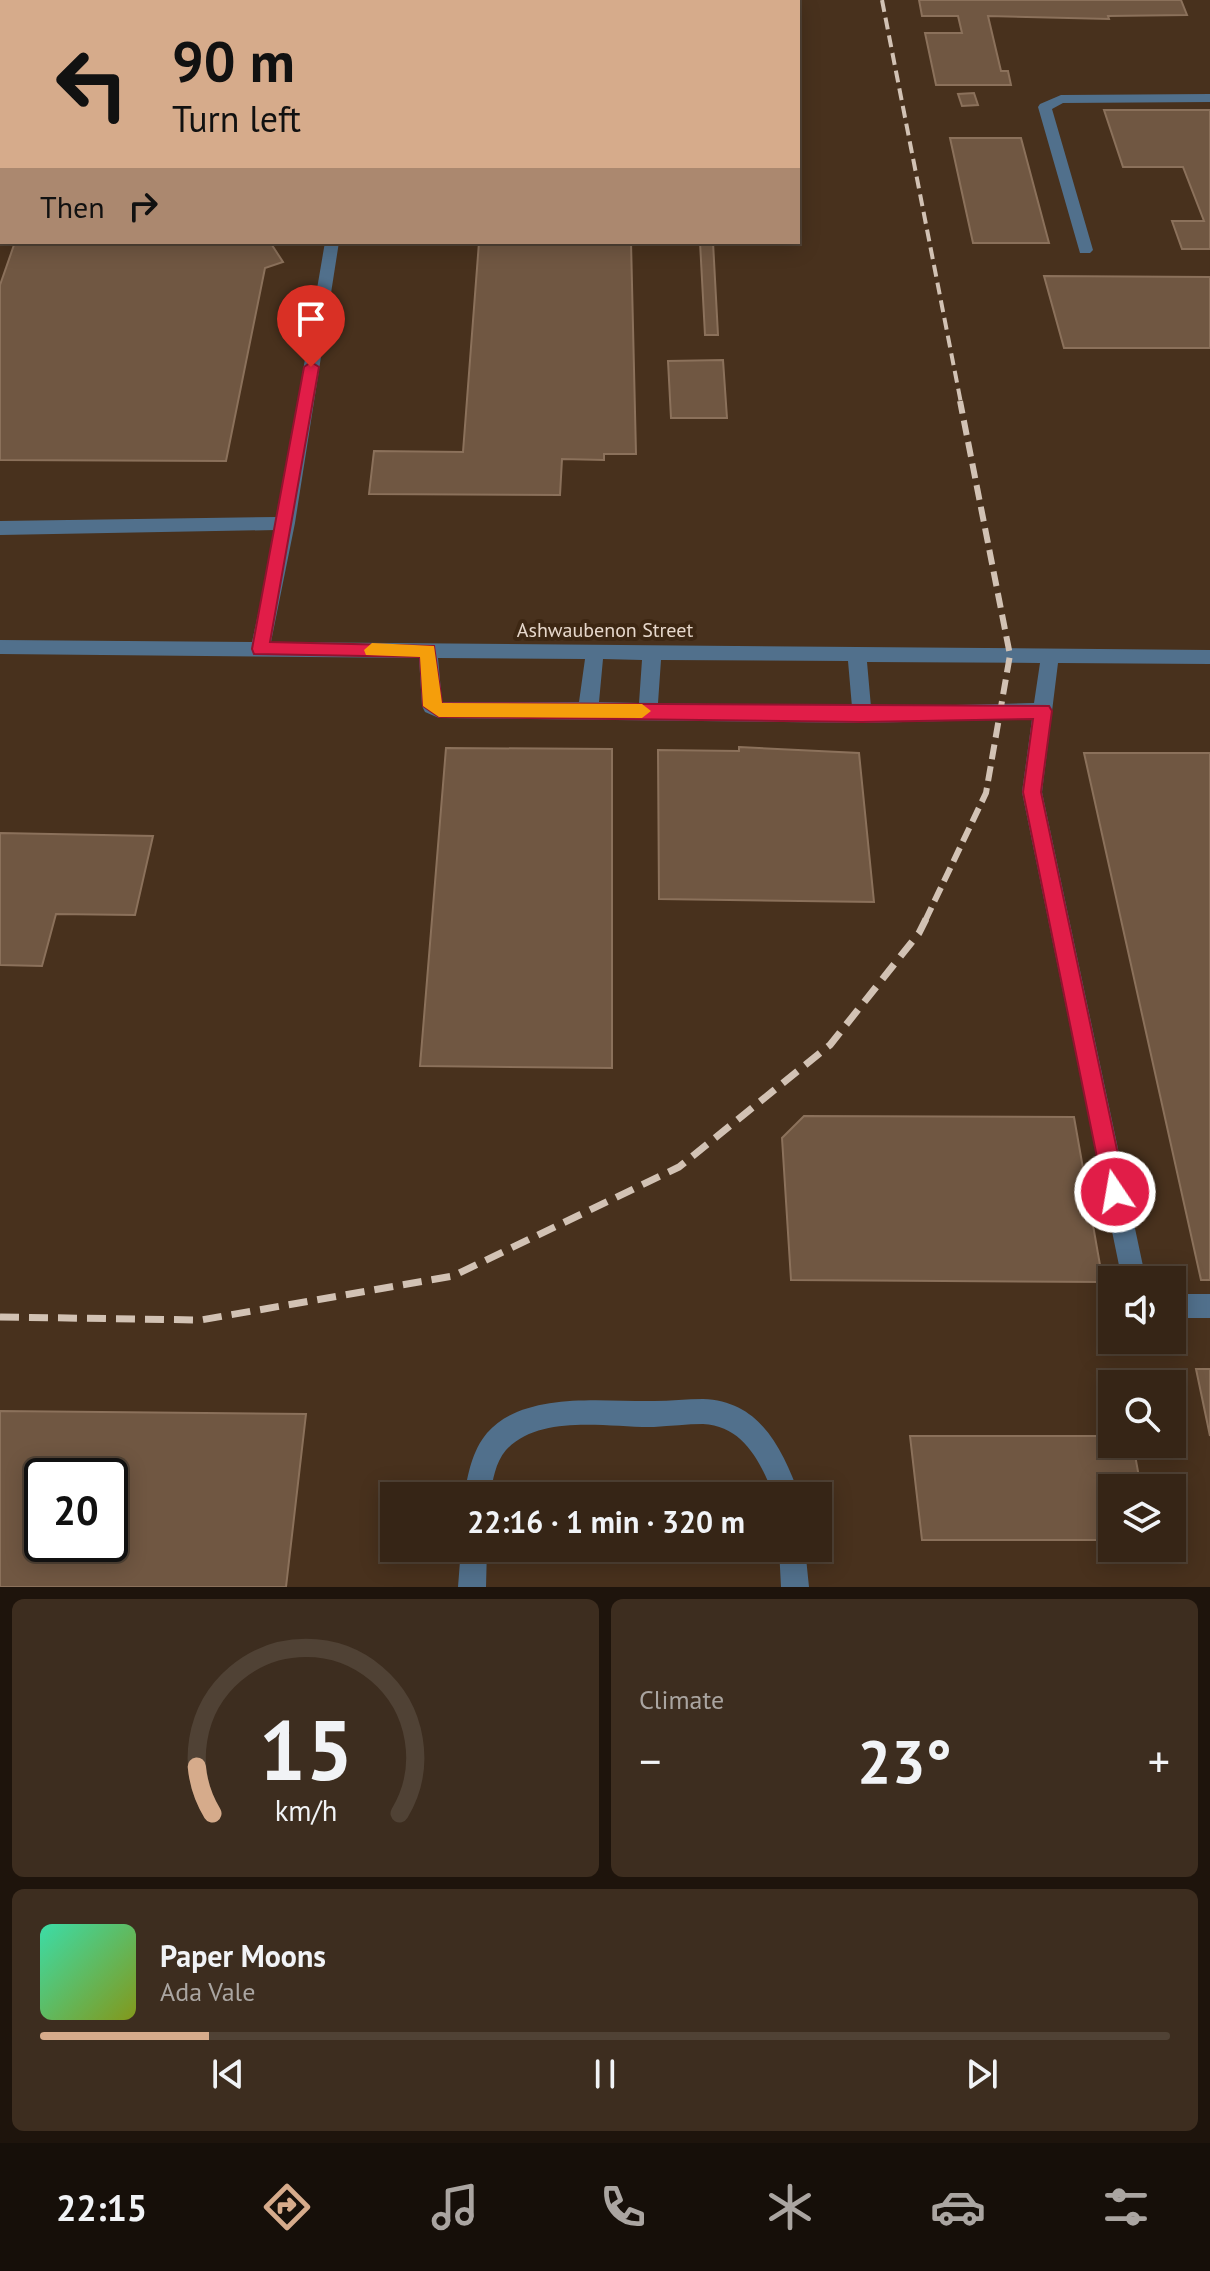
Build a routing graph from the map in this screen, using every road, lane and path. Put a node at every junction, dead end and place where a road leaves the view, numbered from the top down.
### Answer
1 (1210, 98) edge
2 (332, 244) edge
3 (1085, 250) dead end
4 (286, 523) junction
5 (0, 528) edge
6 (0, 647) edge
7 (260, 649) junction
8 (428, 650) junction
9 (595, 652) junction
10 (652, 652) junction
11 (857, 654) junction
12 (1050, 655) junction
13 (1210, 657) edge
14 (588, 710) junction
15 (648, 711) junction
16 (1043, 711) junction
17 (862, 715) junction
18 (1131, 1266) edge
19 (1186, 1306) edge
20 (1210, 1306) edge
21 (477, 1482) edge
22 (782, 1482) edge
23 (473, 1562) edge
24 (793, 1562) edge
25 (472, 1587) edge
26 (795, 1587) edge

1 - 3 street
2 - 4 street
4 - 5 street
4 - 7 street
6 - 7 street, Ashwaubenon Street
7 - 8 street, Ashwaubenon Street
8 - 9 street, Ashwaubenon Street
8 - 14 street
9 - 10 street, Ashwaubenon Street
9 - 14 street
10 - 11 street, Ashwaubenon Street
10 - 15 street
11 - 12 street, Ashwaubenon Street
11 - 17 street
12 - 13 street, Ashwaubenon Street
12 - 16 street
14 - 15 street
15 - 17 street
16 - 17 street
16 - 18 street
19 - 20 street
21 - 22 street
23 - 25 street
24 - 26 street

